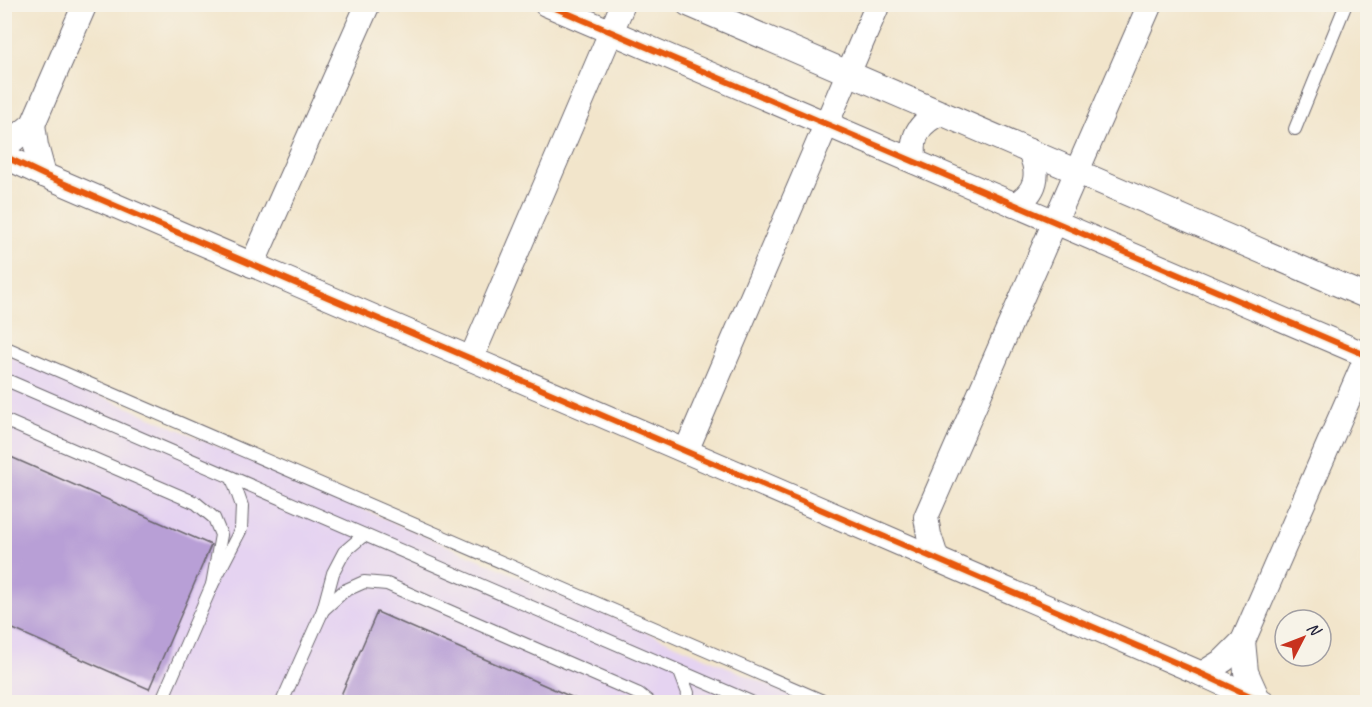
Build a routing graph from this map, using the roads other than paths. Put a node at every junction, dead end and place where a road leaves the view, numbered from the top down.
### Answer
1 (85, 4) edge
2 (368, 4) edge
3 (546, 4) edge
4 (623, 4) edge
5 (688, 4) edge
6 (878, 4) edge
7 (1150, 4) edge
8 (1346, 4) edge
9 (611, 32) junction
10 (848, 73) junction
11 (941, 113) junction
12 (33, 124) junction
13 (826, 124) junction
14 (1295, 129) dead end
15 (4, 145) edge
16 (1029, 151) junction
17 (4, 156) edge
18 (915, 162) junction
19 (1078, 172) junction
20 (44, 175) junction
21 (1014, 205) junction
22 (1055, 222) junction
23 (252, 265) junction
24 (1368, 297) edge
25 (4, 347) edge
26 (1367, 356) edge
27 (471, 358) junction
28 (4, 379) edge
29 (4, 420) edge
30 (686, 451) junction
31 (232, 478) junction
32 (926, 517) junction
33 (364, 535) junction
34 (885, 537) junction
35 (937, 560) junction
36 (212, 585) junction
37 (323, 609) junction
38 (1244, 641) junction
39 (680, 672) junction
40 (1202, 674) junction
41 (161, 702) edge
42 (282, 702) edge
43 (649, 702) edge
44 (687, 702) edge
45 (751, 702) edge
46 (825, 702) edge
47 (1261, 702) edge

1 - 12 street
2 - 23 street
3 - 9 street
4 - 9 street
5 - 10 street
6 - 10 street
7 - 19 street
8 - 14 lane
9 - 13 street
9 - 27 street
10 - 11 street
10 - 13 street
11 - 16 street
11 - 18 street
12 - 15 street
12 - 20 street
13 - 18 street
13 - 30 street
16 - 19 street
16 - 21 street
17 - 20 street
18 - 21 street
19 - 22 street
19 - 24 street
20 - 23 street
21 - 22 street
22 - 26 street
22 - 32 street
23 - 27 street
25 - 46 lane
26 - 38 street
27 - 30 street
28 - 31 lane
29 - 36 lane
30 - 34 street
31 - 33 lane
31 - 36 lane
32 - 34 street
32 - 35 street
33 - 37 lane
33 - 39 lane
34 - 35 street
35 - 40 street
36 - 41 lane
37 - 42 lane
37 - 43 lane
38 - 40 street
38 - 47 street
39 - 44 lane
39 - 45 lane
40 - 47 street

